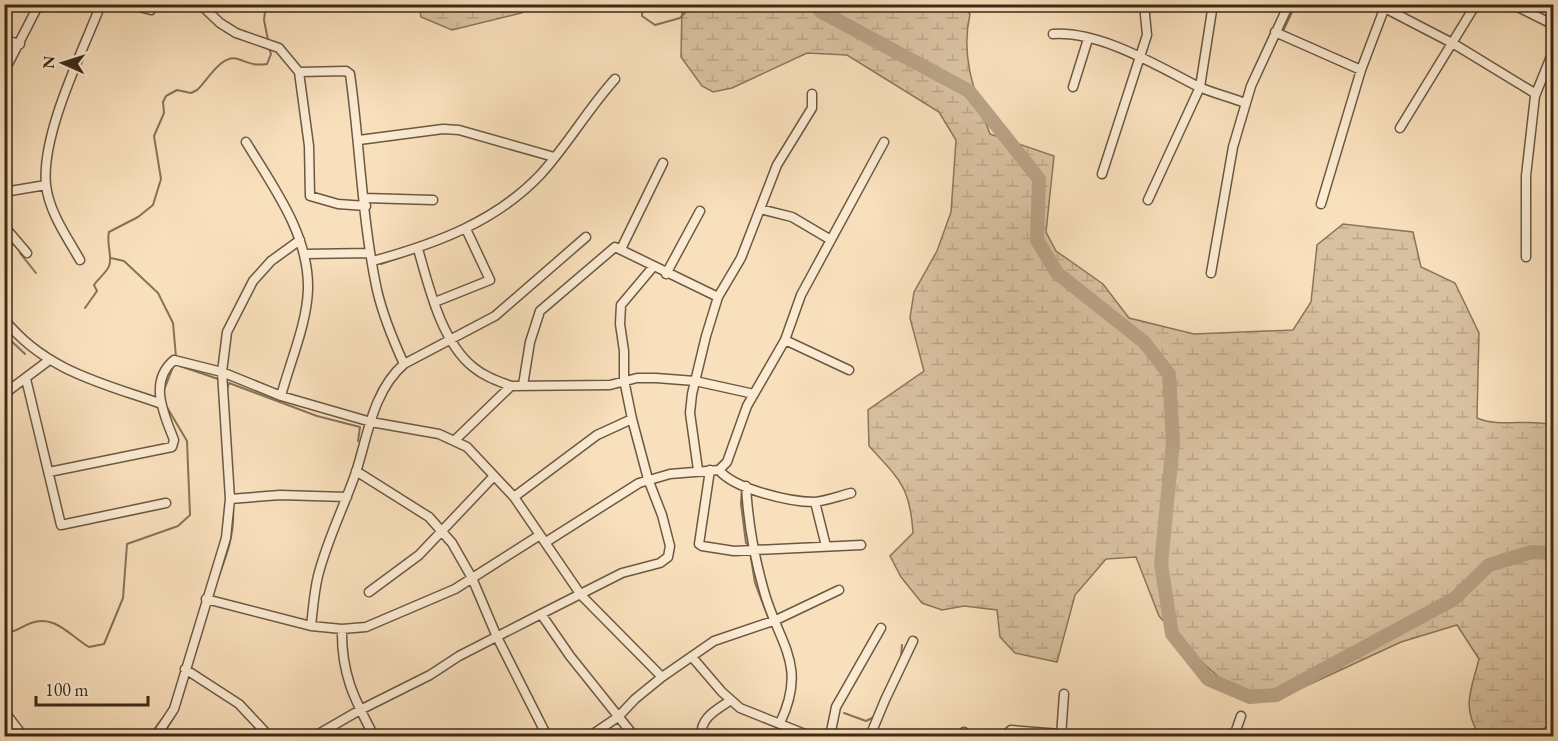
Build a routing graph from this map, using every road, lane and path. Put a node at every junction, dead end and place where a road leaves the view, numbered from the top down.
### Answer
1 (39, 4) edge
2 (101, 4) edge
3 (128, 4) edge
4 (154, 4) edge
5 (200, 4) edge
6 (1144, 4) edge
7 (1214, 4) edge
8 (1289, 4) edge
9 (1476, 4) edge
10 (1512, 4) edge
11 (1383, 6) edge
12 (1554, 25) edge
13 (1275, 32) junction
14 (1053, 34) dead end
15 (1088, 39) junction
16 (4, 40) edge
17 (21, 44) junction
18 (1454, 44) junction
19 (1554, 49) edge
20 (1140, 56) junction
21 (1361, 70) junction
22 (4, 72) edge
23 (298, 72) junction
24 (615, 79) dead end
25 (1073, 87) dead end
26 (1200, 87) junction
27 (812, 94) dead end
28 (1536, 94) junction
29 (1245, 103) junction
30 (1400, 128) dead end
31 (359, 140) junction
32 (246, 142) dead end
33 (884, 142) dead end
34 (554, 157) junction
35 (663, 163) dead end
36 (1101, 174) dead end
37 (46, 185) junction
38 (4, 192) edge
39 (432, 200) dead end
40 (1148, 200) dead end
41 (365, 202) junction
42 (1321, 204) dead end
43 (760, 209) junction
44 (700, 211) dead end
45 (4, 226) edge
46 (466, 229) junction
47 (586, 237) dead end
48 (300, 240) junction
49 (831, 240) junction
50 (418, 249) junction
51 (621, 249) junction
52 (27, 253) dead end
53 (305, 254) junction
54 (371, 257) junction
55 (1526, 257) dead end
56 (80, 260) dead end
57 (653, 267) junction
58 (1212, 273) dead end
59 (666, 274) junction
60 (718, 297) junction
61 (435, 302) junction
62 (4, 319) edge
63 (451, 339) junction
64 (785, 340) junction
65 (48, 361) junction
66 (404, 364) junction
67 (849, 370) dead end
68 (222, 372) junction
69 (26, 379) junction
70 (624, 380) junction
71 (695, 381) junction
72 (523, 385) junction
73 (511, 386) junction
74 (4, 394) edge
75 (754, 394) junction
76 (281, 396) junction
77 (159, 403) junction
78 (632, 419) junction
79 (370, 423) junction
80 (455, 440) junction
81 (698, 470) junction
82 (714, 470) junction
83 (356, 471) junction
84 (49, 472) junction
85 (495, 476) junction
86 (648, 479) junction
87 (746, 486) junction
88 (850, 493) dead end
89 (347, 497) junction
90 (514, 497) junction
91 (230, 499) junction
92 (815, 502) junction
93 (166, 503) dead end
94 (444, 531) junction
95 (543, 538) junction
96 (861, 545) dead end
97 (825, 546) junction
98 (752, 550) junction
99 (472, 579) junction
100 (839, 590) dead end
101 (369, 592) dead end
102 (582, 595) junction
103 (206, 599) junction
104 (541, 614) junction
105 (776, 620) junction
106 (311, 626) junction
107 (881, 628) dead end
108 (342, 629) junction
109 (497, 637) junction
110 (913, 641) dead end
111 (692, 657) junction
112 (184, 669) junction
113 (662, 677) junction
114 (1064, 694) dead end
115 (731, 700) junction
116 (360, 710) junction
117 (4, 711) edge
118 (1241, 716) dead end
119 (618, 717) junction
120 (8, 722) edge
121 (780, 723) junction
122 (1062, 735) edge
123 (23, 736) edge
124 (156, 736) edge
125 (269, 736) edge
126 (315, 736) edge
127 (374, 736) edge
128 (547, 736) edge
129 (590, 736) edge
130 (634, 736) edge
131 (702, 736) edge
132 (810, 736) edge
133 (830, 736) edge
134 (870, 736) edge
135 (1004, 736) edge
136 (1086, 736) edge
137 (1233, 736) edge

1 - 17 street
2 - 37 street
3 - 4 street
5 - 23 street
6 - 20 street
7 - 26 street
8 - 13 street
9 - 18 street
10 - 12 street
11 - 18 street
11 - 21 street
13 - 21 street
13 - 29 street
14 - 15 street
15 - 20 street
15 - 25 street
16 - 17 street
17 - 22 street
18 - 28 street
18 - 30 street
19 - 28 street
20 - 26 street
20 - 36 street
21 - 42 street
23 - 31 street
23 - 41 street
24 - 34 street
26 - 29 street
26 - 40 street
27 - 43 street
28 - 55 street
29 - 58 street
31 - 34 street
31 - 41 street
32 - 48 street
33 - 49 street
34 - 46 street
35 - 51 street
37 - 38 street
37 - 56 street
39 - 41 street
41 - 54 street
43 - 49 street
43 - 60 street
44 - 59 street
45 - 52 street
46 - 50 street
46 - 61 street
47 - 63 street
48 - 53 street
48 - 68 street
49 - 64 street
50 - 54 street
50 - 61 street
51 - 57 street
51 - 72 street
53 - 54 street
53 - 76 street
54 - 66 street
57 - 59 street
57 - 70 street
59 - 60 street
60 - 71 street
61 - 63 street
62 - 65 street
63 - 66 street
63 - 73 street
64 - 67 street
64 - 75 street
65 - 69 street
65 - 77 street
66 - 79 street
68 - 76 street
68 - 77 street
68 - 91 street
69 - 74 street
69 - 84 street
70 - 71 street
70 - 72 street
70 - 78 street
71 - 75 street
71 - 81 street
72 - 73 street
73 - 80 street
75 - 82 street
76 - 79 street
77 - 84 street
78 - 86 street
78 - 90 street
79 - 80 street
79 - 83 street
80 - 85 street
81 - 82 street
81 - 86 street
82 - 87 street
82 - 98 street
83 - 89 street
83 - 94 street
84 - 93 street
85 - 90 street
85 - 94 street
86 - 95 street
86 - 102 street
87 - 92 street
87 - 98 street
88 - 92 street
89 - 91 street
89 - 106 street
90 - 95 street
91 - 103 street
92 - 97 street
94 - 99 street
94 - 101 street
95 - 99 street
95 - 102 street
96 - 97 street
97 - 98 street
98 - 105 street
99 - 108 street
99 - 109 street
100 - 105 street
102 - 104 street
102 - 113 street
103 - 106 street
103 - 112 street
104 - 109 street
104 - 119 street
105 - 111 street
105 - 121 street
106 - 108 street
107 - 133 street
108 - 116 street
109 - 116 street
109 - 128 street
110 - 134 street
111 - 113 street
111 - 115 street
112 - 124 street
112 - 125 street
113 - 119 street
114 - 122 street
115 - 121 street
115 - 131 street
116 - 126 street
116 - 127 street
117 - 120 street
118 - 137 street
119 - 129 street
119 - 130 street
120 - 123 street
121 - 132 street
122 - 135 street
122 - 136 street

